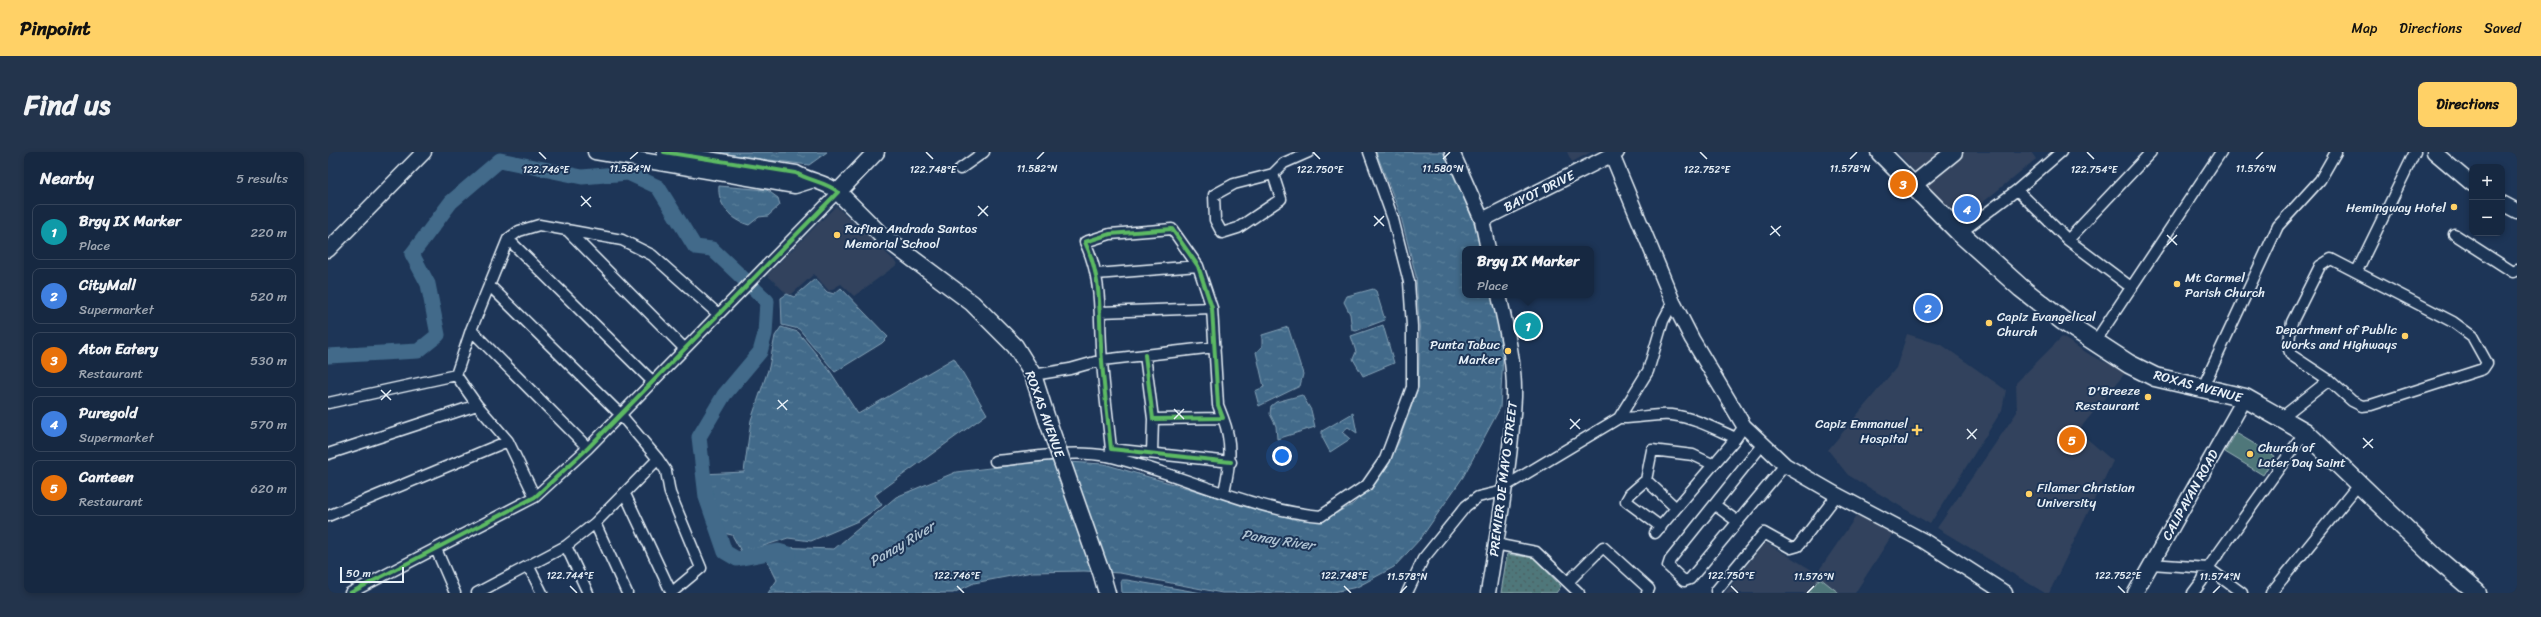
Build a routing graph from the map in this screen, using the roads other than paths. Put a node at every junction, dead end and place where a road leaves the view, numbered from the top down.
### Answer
1 (424, 152) edge
2 (595, 152) edge
3 (664, 152) edge
4 (876, 152) edge
5 (984, 152) edge
6 (1309, 152) edge
7 (1369, 152) edge
8 (1452, 152) edge
9 (1880, 152) edge
10 (1954, 152) edge
11 (2061, 152) edge
12 (2151, 152) edge
13 (2221, 152) edge
14 (2336, 152) edge
15 (2415, 152) edge
16 (2434, 152) edge
17 (1613, 153) edge
18 (1296, 154) edge
19 (960, 168) dead end
20 (1273, 174) junction
21 (811, 181) junction
22 (2469, 181) edge
23 (1912, 186) junction
24 (2017, 190) junction
25 (838, 192) junction
26 (2505, 205) edge
27 (2517, 211) edge
28 (1482, 220) junction
29 (566, 229) junction
30 (1960, 233) junction
31 (2454, 234) dead end
32 (508, 239) junction
33 (2068, 240) junction
34 (1487, 246) edge
35 (328, 250) edge
36 (1198, 266) junction
37 (2517, 270) edge
38 (2357, 271) junction
39 (1096, 274) junction
40 (489, 286) junction
41 (2132, 288) junction
42 (1500, 298) edge
43 (1673, 302) junction
44 (1212, 308) junction
45 (1100, 312) junction
46 (718, 314) junction
47 (471, 330) junction
48 (2095, 342) junction
49 (1215, 347) junction
50 (684, 348) junction
51 (1145, 355) junction
52 (1102, 360) junction
53 (1033, 375) junction
54 (456, 376) junction
55 (2329, 380) junction
56 (652, 381) junction
57 (2202, 389) junction
58 (2245, 398) junction
59 (328, 403) edge
60 (477, 405) junction
61 (620, 414) junction
62 (1223, 418) junction
63 (1619, 418) junction
64 (2281, 418) junction
65 (1153, 419) junction
66 (1744, 426) junction
67 (2305, 432) junction
68 (1736, 438) junction
69 (508, 442) junction
70 (1762, 444) junction
71 (588, 448) junction
72 (1152, 453) junction
73 (328, 454) edge
74 (658, 459) junction
75 (995, 461) dead end
76 (1231, 462) junction
77 (1712, 464) junction
78 (1785, 465) junction
79 (1646, 480) junction
80 (2358, 485) junction
81 (1504, 489) junction
82 (1224, 492) junction
83 (625, 494) junction
84 (1837, 495) junction
85 (535, 497) junction
86 (1715, 505) junction
87 (1676, 508) junction
88 (328, 516) edge
89 (1738, 522) junction
90 (595, 523) junction
91 (1495, 544) junction
92 (566, 546) junction
93 (436, 549) junction
94 (2151, 564) junction
95 (529, 567) junction
96 (2208, 568) junction
97 (1568, 582) junction
98 (496, 589) edge
99 (1716, 591) dead end
100 (350, 593) edge
101 (455, 593) edge
102 (477, 593) edge
103 (542, 593) edge
104 (588, 593) edge
105 (627, 593) edge
106 (671, 593) edge
107 (1108, 593) edge
108 (1408, 593) edge
109 (1488, 593) edge
110 (1578, 593) edge
111 (1647, 593) edge
112 (2005, 593) edge
113 (2135, 593) edge
114 (2193, 593) edge
115 (2242, 593) edge
116 (2271, 593) edge
117 (2477, 593) edge

1 - 35 street
2 - 21 street
3 - 21 street
4 - 25 main road
5 - 19 street
6 - 18 street
7 - 82 street
8 - 28 street
9 - 23 highway, ROXAS AVENUE
10 - 23 main road
11 - 24 street
12 - 33 street
13 - 41 street
14 - 57 street
15 - 38 street
16 - 22 street
17 - 28 street, BAYOT DRIVE
17 - 43 street
18 - 20 street
20 - 20 street
21 - 25 street
23 - 30 highway, ROXAS AVENUE
24 - 30 street
24 - 33 street
25 - 46 street
25 - 53 main road, ROXAS AVENUE
26 - 27 street
28 - 34 street
29 - 32 street
29 - 46 street
29 - 50 street
30 - 48 highway, ROXAS AVENUE
31 - 37 street
32 - 40 street
32 - 56 street
33 - 41 street
36 - 39 street
36 - 39 street
36 - 44 street
38 - 55 street
38 - 55 street
39 - 45 street
40 - 47 street
40 - 61 street
41 - 48 street
42 - 81 street, PREMIER DE MAYO STREET
43 - 63 street
43 - 66 street
44 - 45 street
44 - 49 street
45 - 52 street
46 - 50 street
47 - 54 street
47 - 71 street
48 - 57 highway, ROXAS AVENUE
49 - 51 street
49 - 62 street
50 - 56 street
51 - 52 street
51 - 65 street
52 - 53 street
52 - 72 street
53 - 107 main road, ROXAS AVENUE, bridge
54 - 59 street
54 - 60 street
55 - 64 street
56 - 61 street
57 - 58 highway, ROXAS AVENUE
58 - 64 highway, ROXAS AVENUE
58 - 94 street, CALIPAYAN ROAD
60 - 69 street
60 - 73 street
61 - 71 street
61 - 74 street
62 - 65 street
62 - 76 street
63 - 68 street
63 - 81 street
64 - 67 highway, ROXAS AVENUE
65 - 72 street
66 - 68 street
66 - 70 street
67 - 80 highway, ROXAS AVENUE
67 - 96 street
68 - 77 street
69 - 85 street
69 - 88 street
70 - 78 street
70 - 86 street
71 - 85 street
72 - 76 street
74 - 83 street
74 - 106 street
75 - 82 street
76 - 82 street
77 - 79 street
77 - 87 street
78 - 84 street
78 - 89 street
79 - 87 street
79 - 87 street
80 - 116 street
80 - 117 highway, ROXAS AVENUE
81 - 91 street, PREMIER DE MAYO STREET
81 - 108 street
83 - 90 street
83 - 106 street
84 - 99 street
84 - 112 street
85 - 93 street
86 - 89 street
86 - 89 street
90 - 92 street
90 - 105 street
91 - 97 street
91 - 109 street, PREMIER DE MAYO STREET
92 - 95 street
92 - 104 street
93 - 100 street
93 - 101 street
94 - 96 street
94 - 113 street, CALIPAYAN ROAD
95 - 98 street
95 - 103 street
96 - 114 street
96 - 115 street
97 - 110 street
97 - 111 street
98 - 102 street

